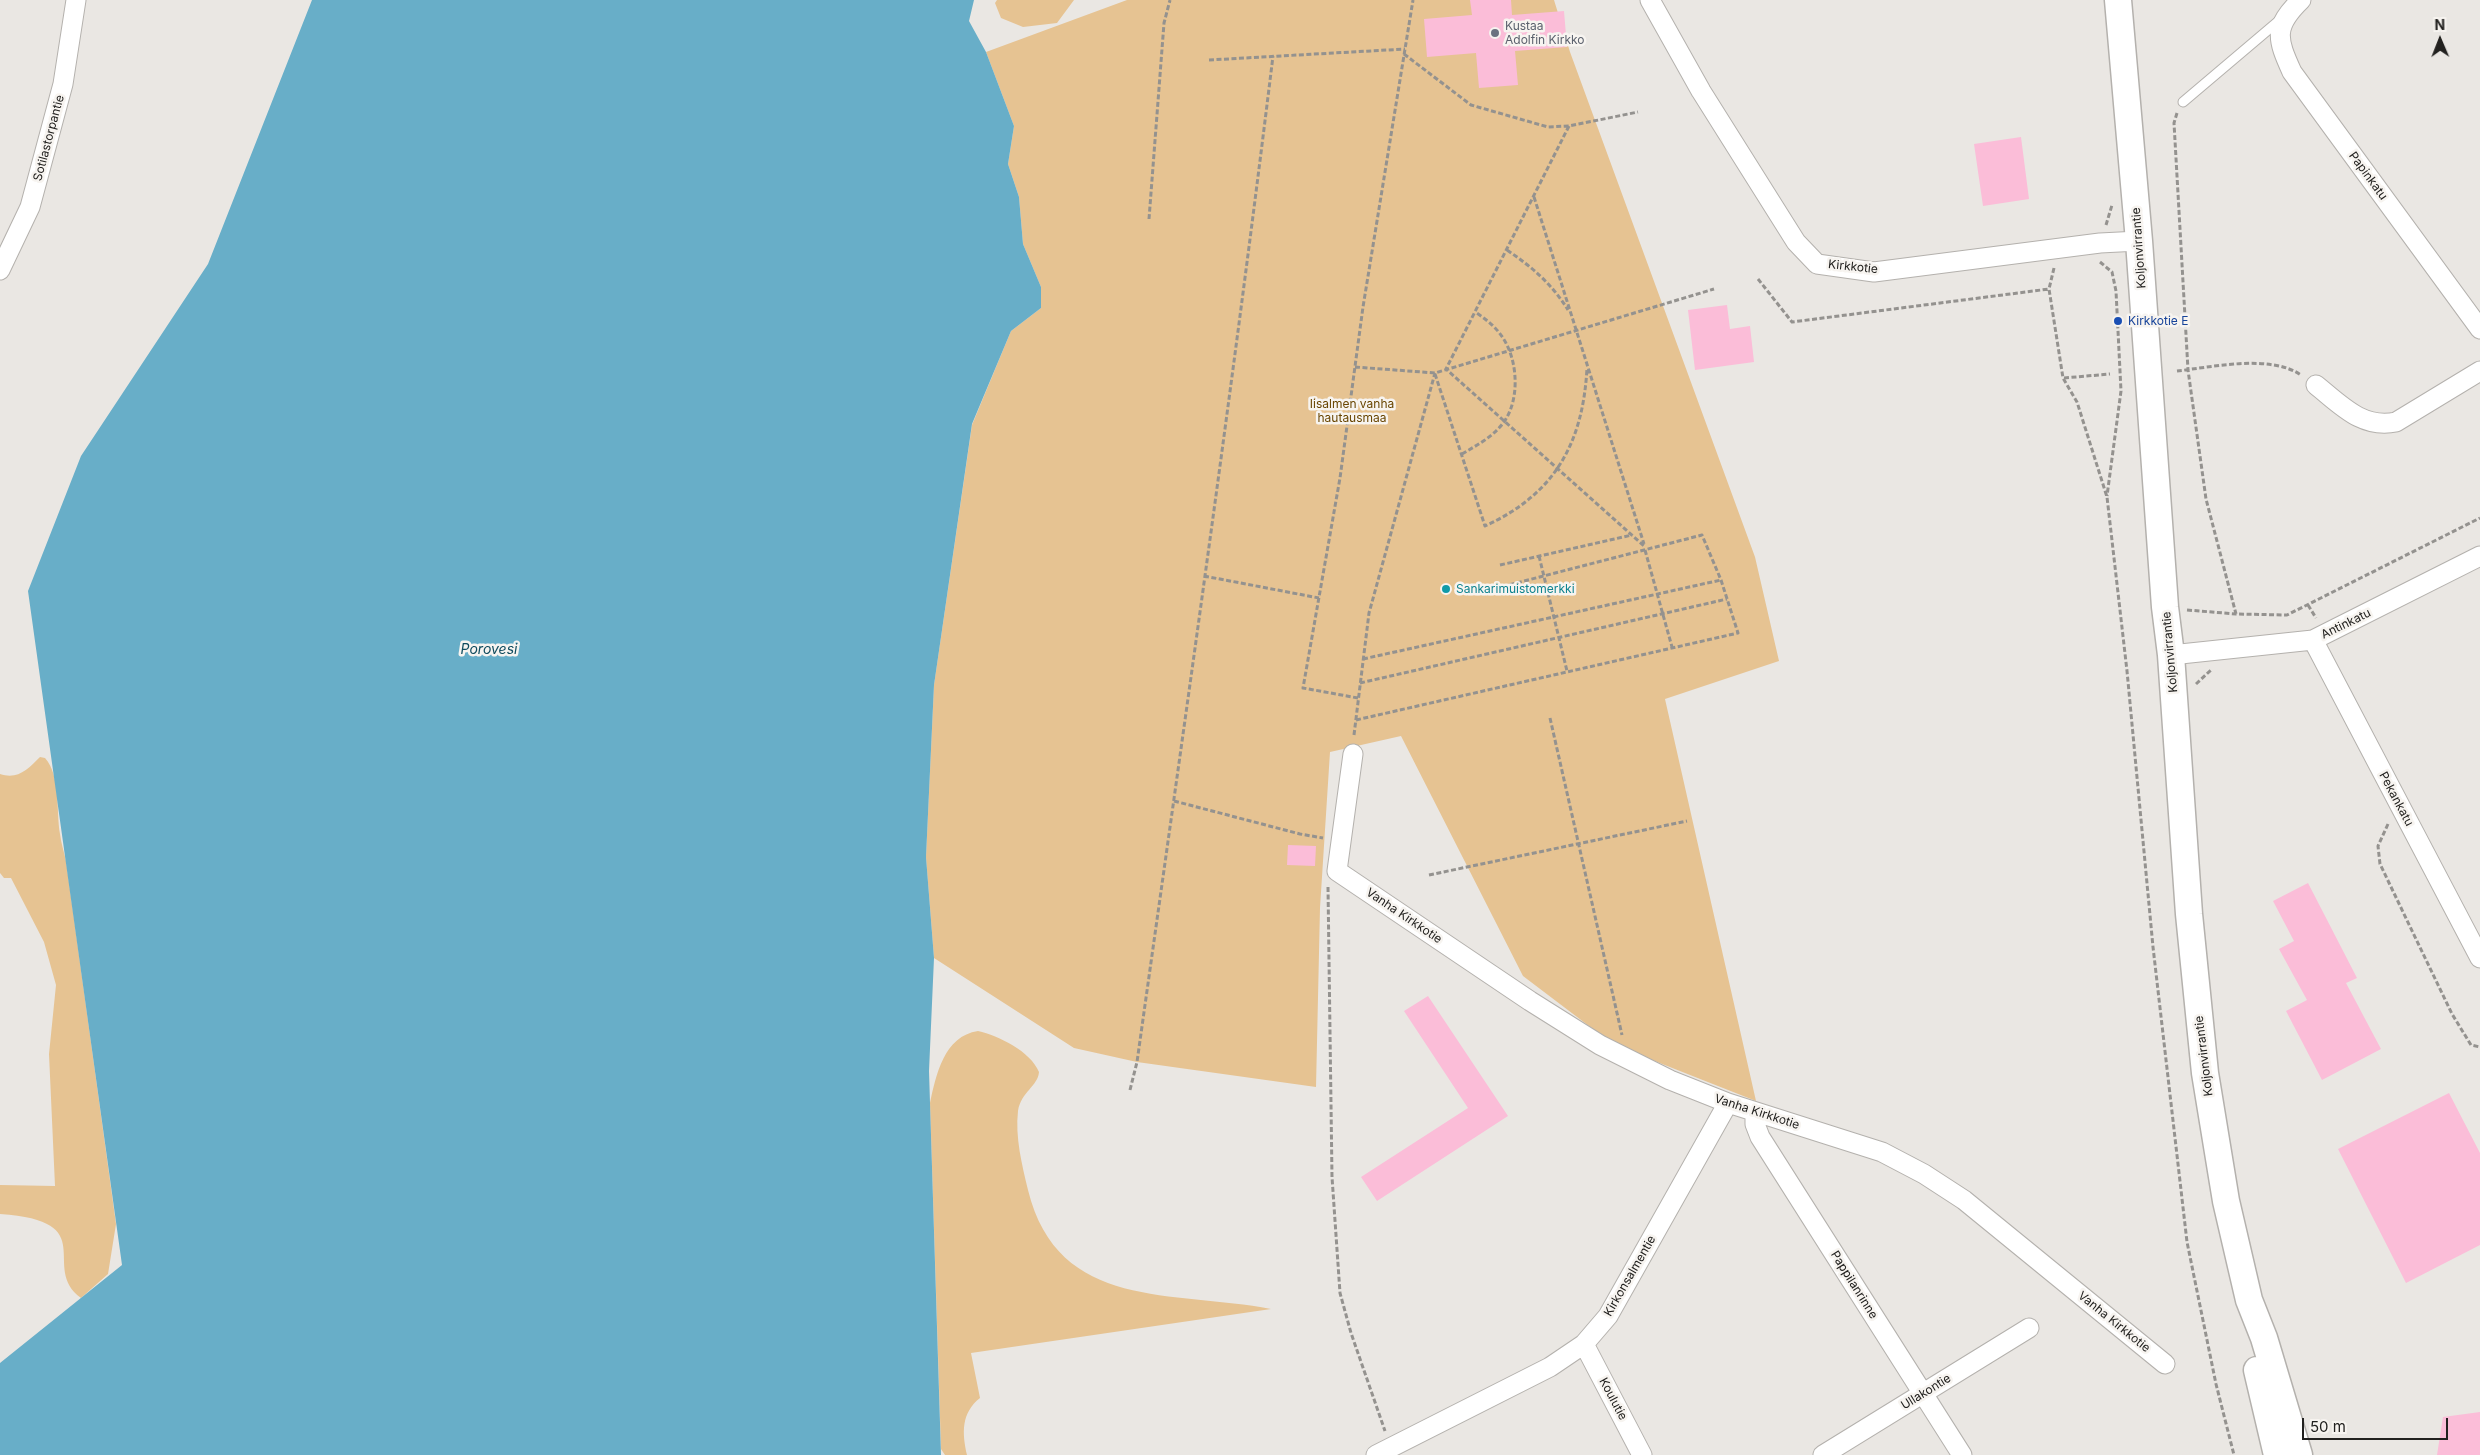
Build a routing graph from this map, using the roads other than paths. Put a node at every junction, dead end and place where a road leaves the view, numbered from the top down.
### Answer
1 (76, 0) edge
2 (1650, 0) edge
3 (2118, 0) edge
4 (2301, 0) edge
5 (2285, 16) junction
6 (2183, 102) road end
7 (2139, 241) junction
8 (0, 270) edge
9 (2480, 328) edge
10 (2480, 371) edge
11 (2316, 385) road end
12 (2480, 556) edge
13 (2313, 640) junction
14 (2171, 655) junction
15 (1353, 754) road end
16 (2480, 958) edge
17 (1728, 1103) junction
18 (1755, 1112) junction
19 (2248, 1300) junction
20 (2029, 1328) dead end
21 (1584, 1344) junction
22 (2165, 1364) dead end
23 (1922, 1394) junction
24 (1384, 1451) edge
25 (1642, 1455) edge
26 (1823, 1455) edge
27 (1962, 1455) edge
28 (2277, 1455) edge
29 (2298, 1455) edge

1 - 8 street, Sotilastorpantie
2 - 7 street, Kirkkotie
3 - 7 main road, Koljonvirrantie
4 - 5 street
5 - 6 lane
5 - 9 street, Papinkatu
7 - 14 main road, Koljonvirrantie
10 - 11 street
12 - 13 street, Antinkatu
13 - 14 street, Antinkatu
13 - 16 street, Pekankatu
14 - 19 main road, Koljonvirrantie
15 - 17 street, Vanha Kirkkotie
17 - 18 street, Vanha Kirkkotie
17 - 21 street, Kirkonsalmentie
18 - 22 street, Vanha Kirkkotie
18 - 23 street, Pappilanrinne
19 - 28 main road, Koljonvirrantie
19 - 29 main road, Koljonvirrantie
20 - 23 street, Ullakontie
21 - 24 street, Kirkonsalmentie
21 - 25 street, Koulutie
23 - 26 street, Ullakontie
23 - 27 street, Pappilanrinne

